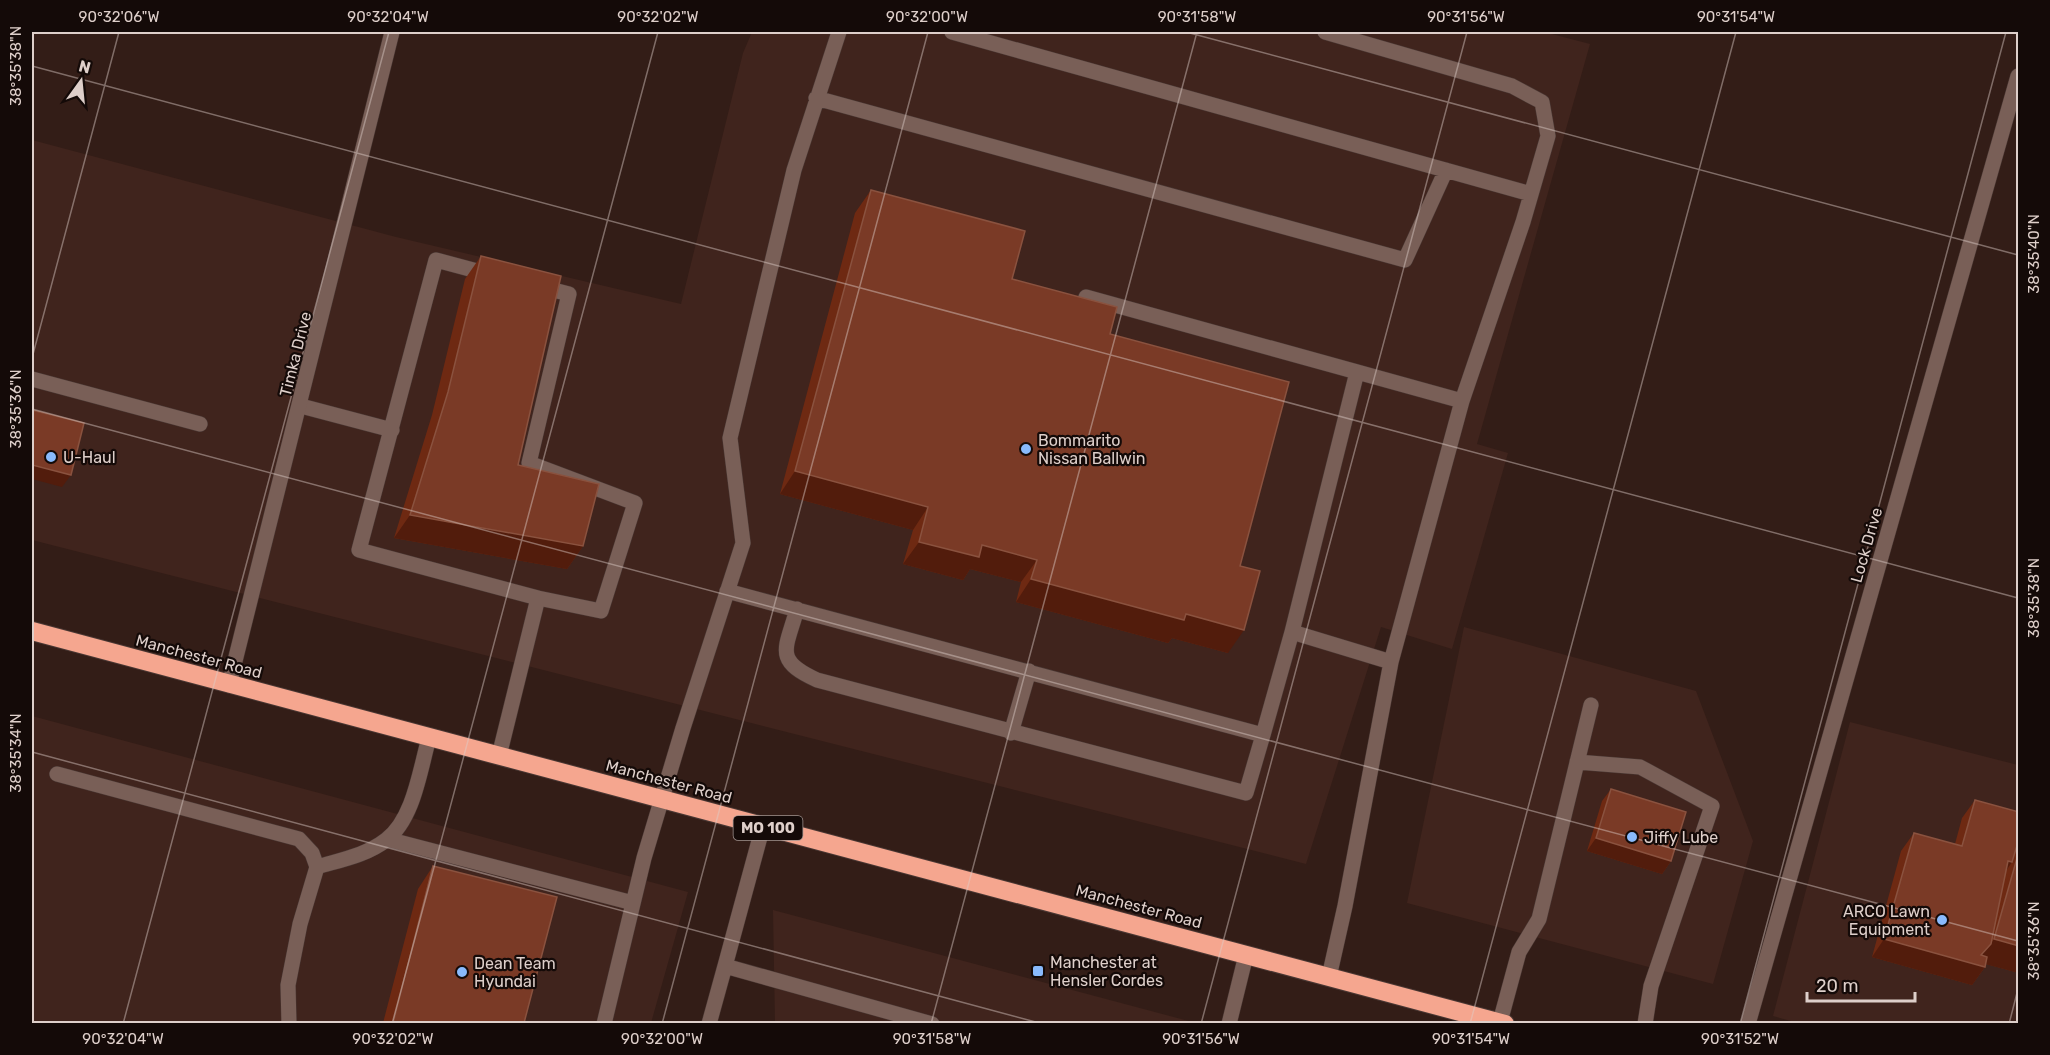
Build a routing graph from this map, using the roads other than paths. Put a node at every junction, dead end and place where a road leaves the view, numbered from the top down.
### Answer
1 (392, 32) edge
2 (839, 32) edge
3 (952, 32) edge
4 (1325, 32) edge
5 (2019, 76) edge
6 (816, 98) junction
7 (1446, 170) junction
8 (1531, 194) junction
9 (502, 277) edge
10 (524, 283) edge
11 (1086, 297) edge
12 (1357, 372) junction
13 (32, 379) edge
14 (1462, 401) junction
15 (301, 406) junction
16 (200, 424) dead end
17 (392, 430) junction
18 (727, 591) junction
19 (538, 598) junction
20 (797, 609) junction
21 (32, 631) edge
22 (1292, 632) junction
23 (1391, 662) junction
24 (1029, 671) junction
25 (229, 685) junction
26 (1591, 705) dead end
27 (1011, 733) junction
28 (1263, 735) junction
29 (429, 738) junction
30 (499, 756) junction
31 (1577, 762) junction
32 (57, 774) dead end
33 (663, 798) junction
34 (763, 826) junction
35 (387, 840) junction
36 (317, 867) junction
37 (633, 903) junction
38 (1246, 955) junction
39 (725, 966) junction
40 (1329, 977) junction
41 (289, 1023) edge
42 (604, 1023) edge
43 (709, 1023) edge
44 (932, 1023) edge
45 (1229, 1023) edge
46 (1503, 1023) edge
47 (1645, 1023) edge
48 (1748, 1023) edge

1 - 15 street, Timka Drive
2 - 6 street
3 - 7 street
4 - 8 street
5 - 48 street, Lock Drive
6 - 7 street
6 - 18 street
7 - 8 street
8 - 14 street
9 - 17 street
10 - 19 street
11 - 12 street
12 - 14 street
12 - 22 street
13 - 16 street
14 - 23 street
15 - 17 street
15 - 25 street, Timka Drive
17 - 19 street
18 - 20 street
18 - 33 street
19 - 30 street
20 - 24 street
20 - 27 street
21 - 25 highway, Manchester Road / MO 100
22 - 23 street
22 - 28 street
23 - 40 street
24 - 27 street
24 - 28 street
25 - 29 highway, Manchester Road / MO 100
26 - 31 street
27 - 28 street
29 - 30 highway, Manchester Road / MO 100
29 - 35 street
30 - 33 highway, Manchester Road / MO 100
31 - 46 street
31 - 47 street
32 - 36 street
33 - 34 highway, Manchester Road / MO 100
33 - 37 street
34 - 38 highway, Manchester Road / MO 100
34 - 39 street
35 - 36 street
35 - 37 street
36 - 41 street
37 - 42 street
38 - 40 highway, Manchester Road / MO 100
38 - 45 street
39 - 43 street
39 - 44 street
40 - 46 highway, Manchester Road / MO 100

